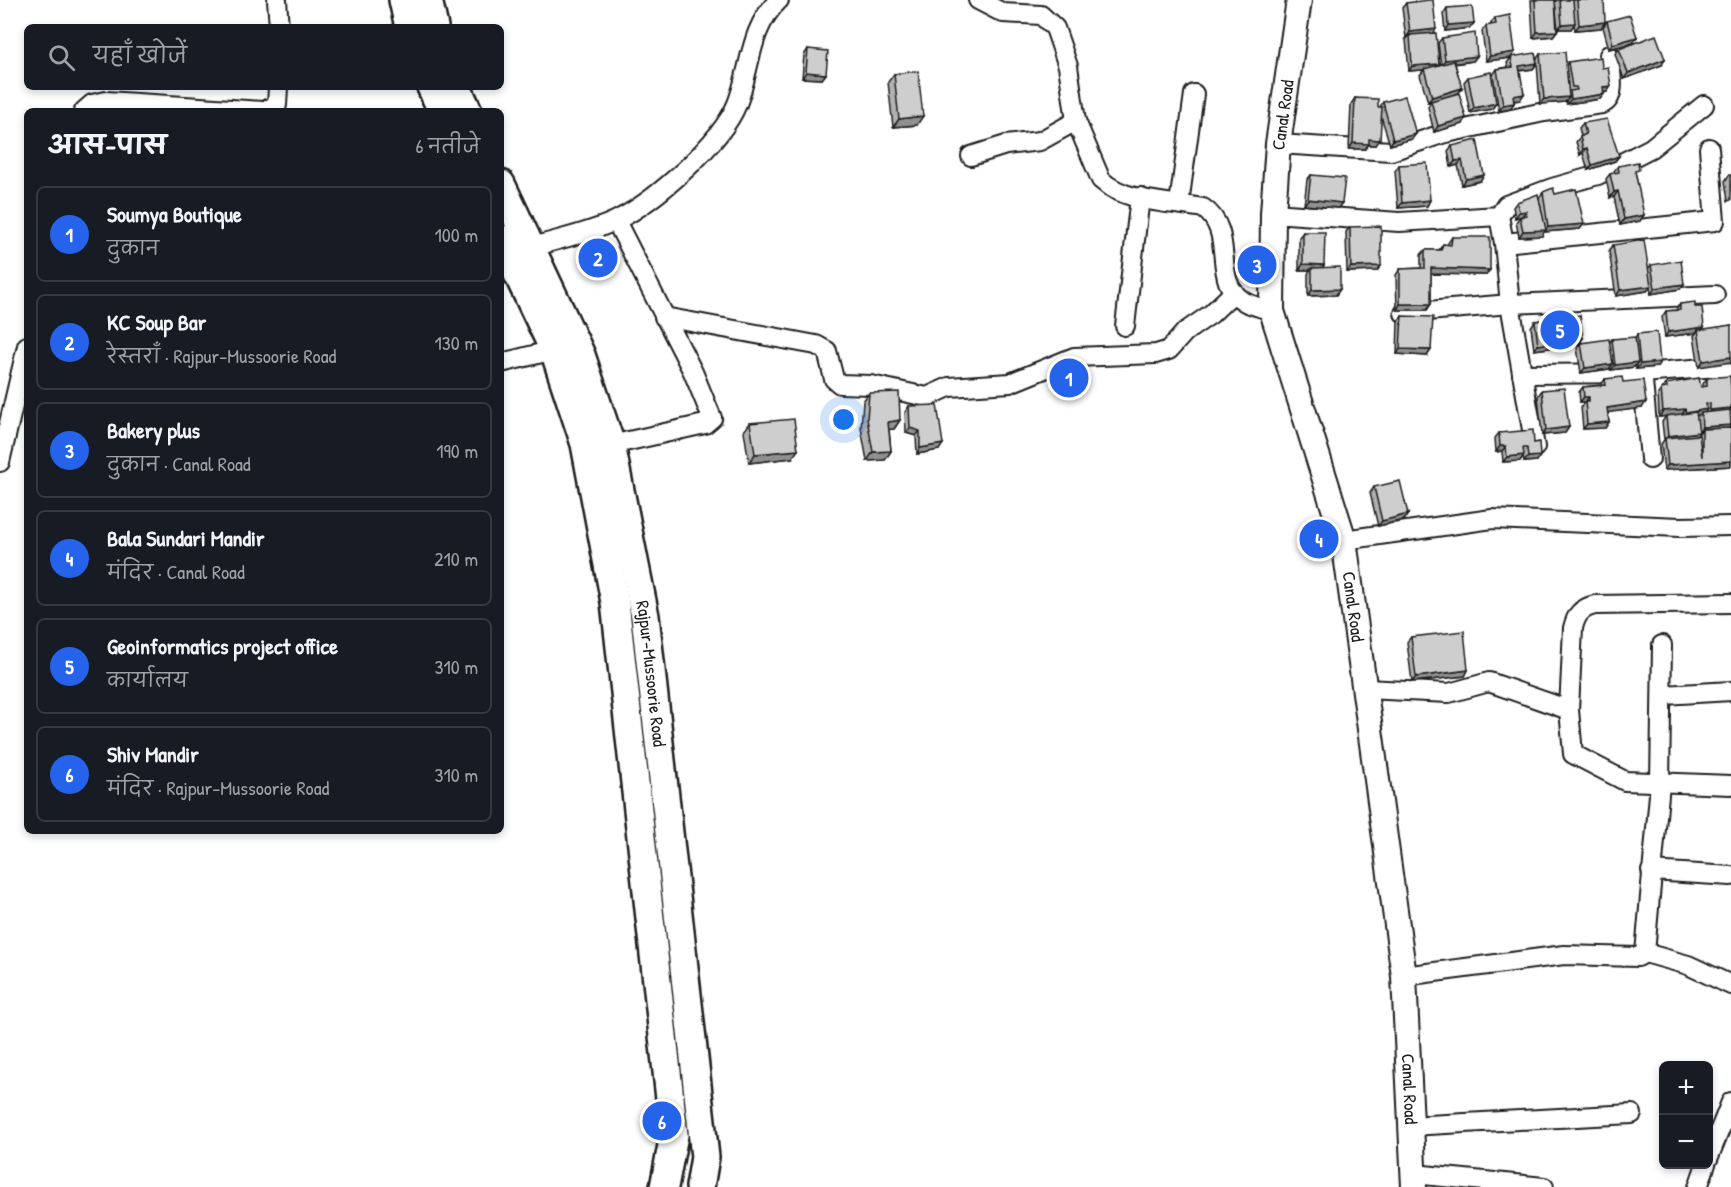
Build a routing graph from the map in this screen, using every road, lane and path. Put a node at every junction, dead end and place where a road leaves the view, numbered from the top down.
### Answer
1 (277, 0) edge
2 (403, 0) edge
3 (428, 0) edge
4 (779, 0) edge
5 (978, 0) edge
6 (1299, 0) edge
7 (279, 24) edge
8 (408, 24) edge
9 (433, 24) edge
10 (1609, 55) dead end
11 (278, 90) edge
12 (432, 90) edge
13 (458, 90) edge
14 (1194, 94) dead end
15 (1704, 105) dead end
16 (87, 108) edge
17 (217, 108) edge
18 (270, 108) edge
19 (441, 108) edge
20 (467, 108) edge
21 (1076, 121) junction
22 (1278, 144) junction
23 (1709, 148) dead end
24 (971, 156) dead end
25 (504, 191) edge
26 (1140, 197) junction
27 (1179, 204) junction
28 (1273, 213) junction
29 (1499, 216) junction
30 (616, 221) junction
31 (1504, 243) junction
32 (504, 245) edge
33 (530, 248) junction
34 (1234, 292) junction
35 (1715, 295) dead end
36 (1510, 304) junction
37 (1272, 311) junction
38 (1404, 313) edge
39 (664, 317) junction
40 (553, 322) junction
41 (1125, 326) dead end
42 (554, 350) junction
43 (24, 359) edge
44 (504, 362) edge
45 (1643, 373) junction
46 (1522, 374) junction
47 (1731, 390) edge
48 (611, 446) junction
49 (1535, 447) edge
50 (1650, 459) dead end
51 (0, 462) edge
52 (1731, 526) edge
53 (1344, 540) junction
54 (1731, 603) edge
55 (1662, 645) dead end
56 (1365, 689) junction
57 (1731, 691) edge
58 (1663, 695) junction
59 (1569, 710) junction
60 (1660, 783) junction
61 (1731, 785) edge
62 (1651, 871) junction
63 (1731, 876) edge
64 (1645, 953) junction
65 (1404, 976) junction
66 (1731, 985) edge
67 (1731, 1102) edge
68 (1632, 1114) dead end
69 (1410, 1126) junction
70 (1713, 1147) edge
71 (1704, 1169) edge
72 (1414, 1180) edge
73 (664, 1187) edge
74 (700, 1187) edge
75 (1544, 1187) edge
76 (1698, 1187) edge

1 - 7 street
2 - 8 main road
3 - 9 main road
4 - 30 street
5 - 21 street
6 - 22 street, Canal Road
10 - 22 street
11 - 18 street
12 - 19 main road
13 - 20 main road
14 - 27 street
15 - 29 street
16 - 17 street
21 - 24 street
21 - 26 street
22 - 28 street, Canal Road
23 - 31 street
25 - 33 main road, Rajpur-Mussoorie Road
26 - 27 street
26 - 41 street
27 - 34 street
28 - 29 street
28 - 37 street, Canal Road
29 - 31 street
30 - 33 street
30 - 39 street
31 - 36 street
32 - 40 main road, Rajpur-Mussoorie Road
33 - 40 main road, Rajpur-Mussoorie Road
34 - 37 street
34 - 39 street
35 - 36 street
36 - 38 street
36 - 46 street
37 - 53 street, Canal Road
39 - 48 street
40 - 42 main road, Rajpur-Mussoorie Road
40 - 48 main road, Rajpur-Mussoorie Road
42 - 44 street
42 - 73 main road, Rajpur-Mussoorie Road
43 - 51 street
45 - 46 street
45 - 47 street
45 - 50 street
46 - 49 street
48 - 74 main road, Rajpur-Mussoorie Road
52 - 53 street
53 - 56 street, Canal Road
54 - 59 street
55 - 58 street
56 - 59 street
56 - 65 street, Canal Road
57 - 58 street
58 - 60 street
59 - 60 street
60 - 61 street
60 - 62 street
62 - 63 street
62 - 64 street
64 - 65 street
64 - 66 street
65 - 69 street, Canal Road
67 - 70 street
68 - 69 street
69 - 72 street, Canal Road
71 - 76 street
72 - 75 street

